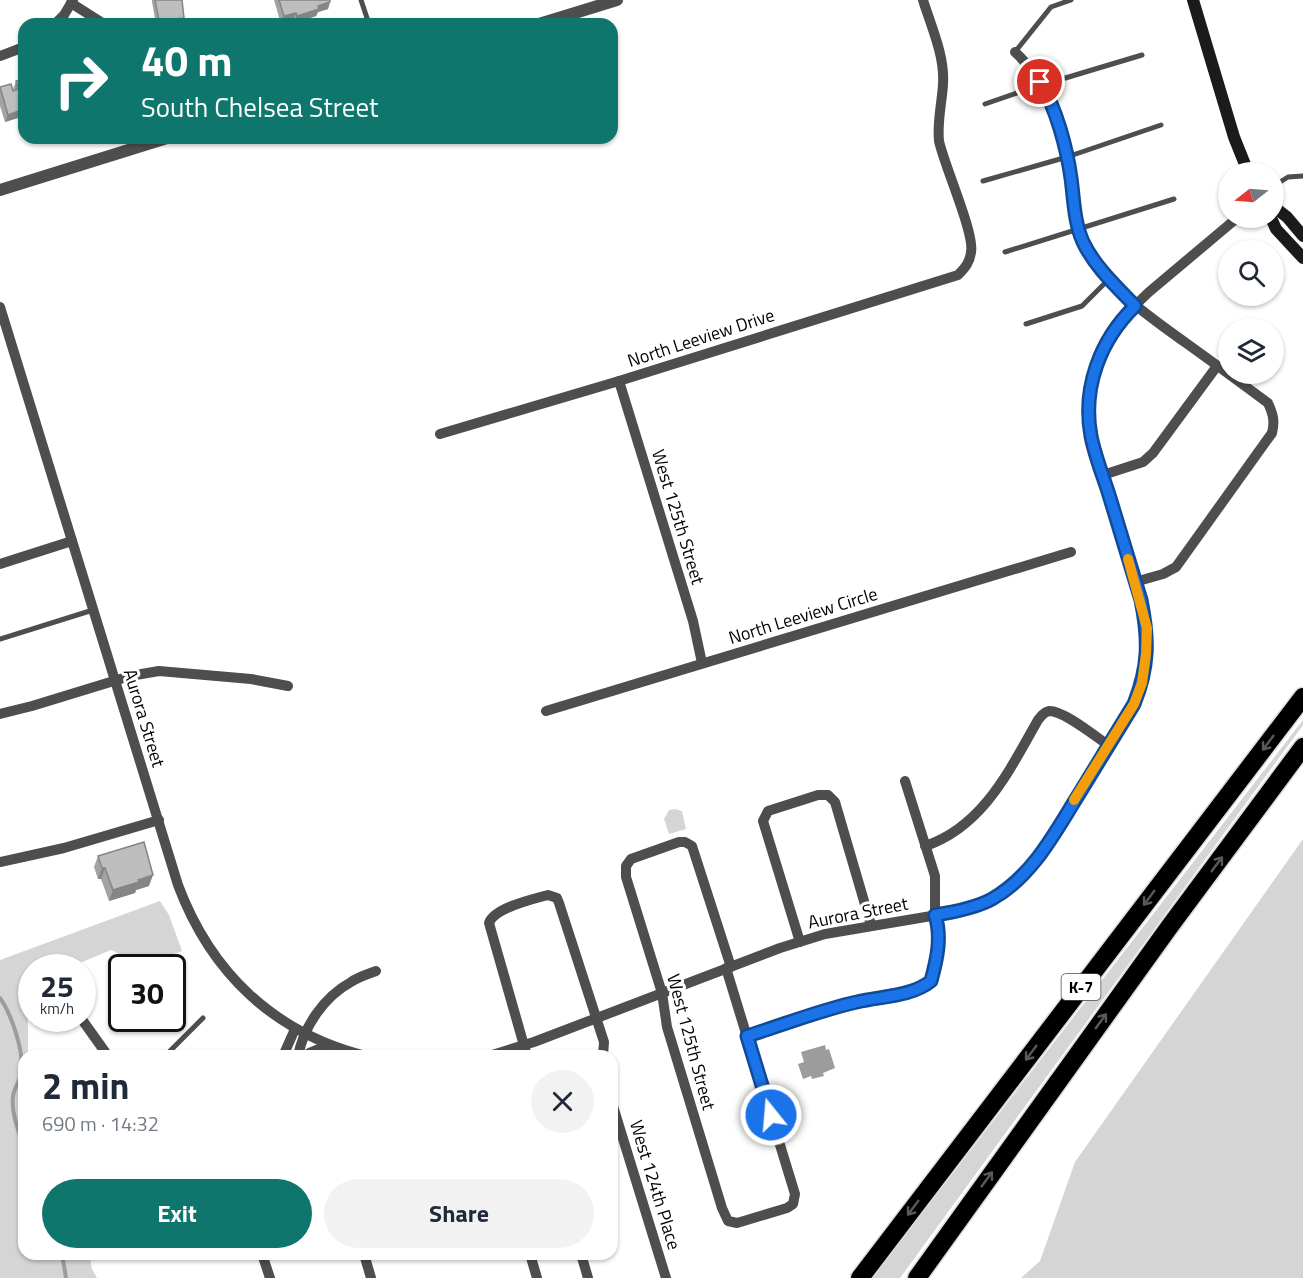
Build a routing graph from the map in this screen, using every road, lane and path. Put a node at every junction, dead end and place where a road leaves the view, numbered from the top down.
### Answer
1 (361, 0) edge
2 (617, 0) edge
3 (923, 0) edge
4 (1071, 0) edge
5 (1193, 0) edge
6 (72, 1) edge
7 (61, 18) edge
8 (96, 18) edge
9 (367, 18) edge
10 (558, 18) edge
11 (18, 49) edge
12 (1015, 52) joint
13 (1142, 55) dead end
14 (0, 56) edge
15 (1041, 84) junction
16 (984, 104) dead end
17 (1161, 126) dead end
18 (149, 144) edge
19 (1067, 157) junction
20 (1244, 162) edge
21 (1303, 176) edge
22 (1284, 180) edge
23 (983, 181) dead end
24 (0, 190) edge
25 (1174, 199) dead end
26 (1284, 215) edge
27 (1079, 228) junction
28 (1225, 228) edge
29 (1276, 228) edge
30 (1303, 236) edge
31 (1005, 252) dead end
32 (1303, 258) edge
33 (1109, 279) junction
34 (1135, 306) junction
35 (0, 308) edge
36 (1026, 324) dead end
37 (1217, 366) junction
38 (620, 381) junction
39 (440, 434) dead end
40 (1103, 475) junction
41 (72, 541) junction
42 (1071, 552) dead end
43 (0, 563) edge
44 (1135, 582) junction
45 (93, 610) junction
46 (0, 639) edge
47 (702, 663) junction
48 (115, 681) junction
49 (288, 686) dead end
50 (1303, 697) edge
51 (546, 711) dead end
52 (0, 714) edge
53 (1108, 745) junction
54 (1303, 747) edge
55 (905, 781) dead end
56 (159, 820) junction
57 (925, 846) junction
58 (0, 862) edge
59 (935, 915) junction
60 (871, 925) junction
61 (800, 942) junction
62 (728, 968) junction
63 (376, 971) dead end
64 (662, 993) junction
65 (203, 1018) dead end
66 (595, 1018) junction
67 (295, 1029) junction
68 (90, 1032) edge
69 (305, 1035) junction
70 (747, 1036) junction
71 (328, 1045) junction
72 (104, 1050) edge
73 (171, 1050) edge
74 (286, 1050) edge
75 (300, 1050) edge
76 (316, 1050) edge
77 (345, 1050) edge
78 (525, 1050) edge
79 (527, 1050) edge
80 (603, 1050) edge
81 (618, 1122) edge
82 (264, 1260) edge
83 (366, 1260) edge
84 (532, 1260) edge
85 (583, 1260) edge
86 (270, 1278) edge
87 (371, 1278) edge
88 (537, 1278) edge
89 (588, 1278) edge
90 (666, 1278) edge
91 (860, 1278) edge
92 (917, 1278) edge

1 - 9 lane
2 - 10 street
3 - 38 street, North Leeview Drive
4 - 12 lane
5 - 20 main road
6 - 7 street
6 - 8 street
11 - 14 street
12 - 15 street
13 - 15 lane
15 - 16 lane
15 - 19 street
17 - 19 lane
18 - 24 street
19 - 23 lane
19 - 27 street
21 - 22 lane
25 - 27 lane
26 - 30 main road
27 - 31 lane
27 - 33 street
28 - 34 street, Aurora Street
29 - 32 main road
33 - 34 street
33 - 36 lane
34 - 37 street
34 - 40 street, Aurora Street
35 - 41 street, Aurora Street
37 - 40 street
37 - 44 street
38 - 39 street, North Leeview Drive
38 - 47 street, West 125th Street
40 - 44 street, Aurora Street
41 - 43 street
41 - 45 street, Aurora Street
42 - 47 street, North Leeview Circle
44 - 53 street, Aurora Street
45 - 46 lane
45 - 48 street, Aurora Street
47 - 51 street, North Leeview Circle
48 - 49 street
48 - 52 street
48 - 56 street, Aurora Street
50 -> 91 highway, K-7
53 - 57 street
53 - 59 street, Aurora Street
92 -> 54 highway, K-7
55 - 57 street
56 - 58 street
56 - 67 street, Aurora Street
57 - 59 street
59 - 60 street, Aurora Street
59 - 70 street
60 - 61 street, Aurora Street
60 - 61 street
61 - 62 street, Aurora Street
62 - 64 street, Aurora Street
62 - 64 street, West 125th Street
62 - 70 street
63 - 69 street
64 - 66 street, Aurora Street
64 - 70 street, West 125th Street
65 - 73 lane
66 - 78 street
66 - 79 street, Aurora Street
66 - 80 street
67 - 69 street, Aurora Street
67 - 74 street
68 - 72 street
69 - 71 street, Aurora Street
69 - 75 street
71 - 76 street
71 - 77 street, Aurora Street
81 - 90 street, West 124th Place
82 - 86 street
83 - 87 street
84 - 88 street
85 - 89 street

